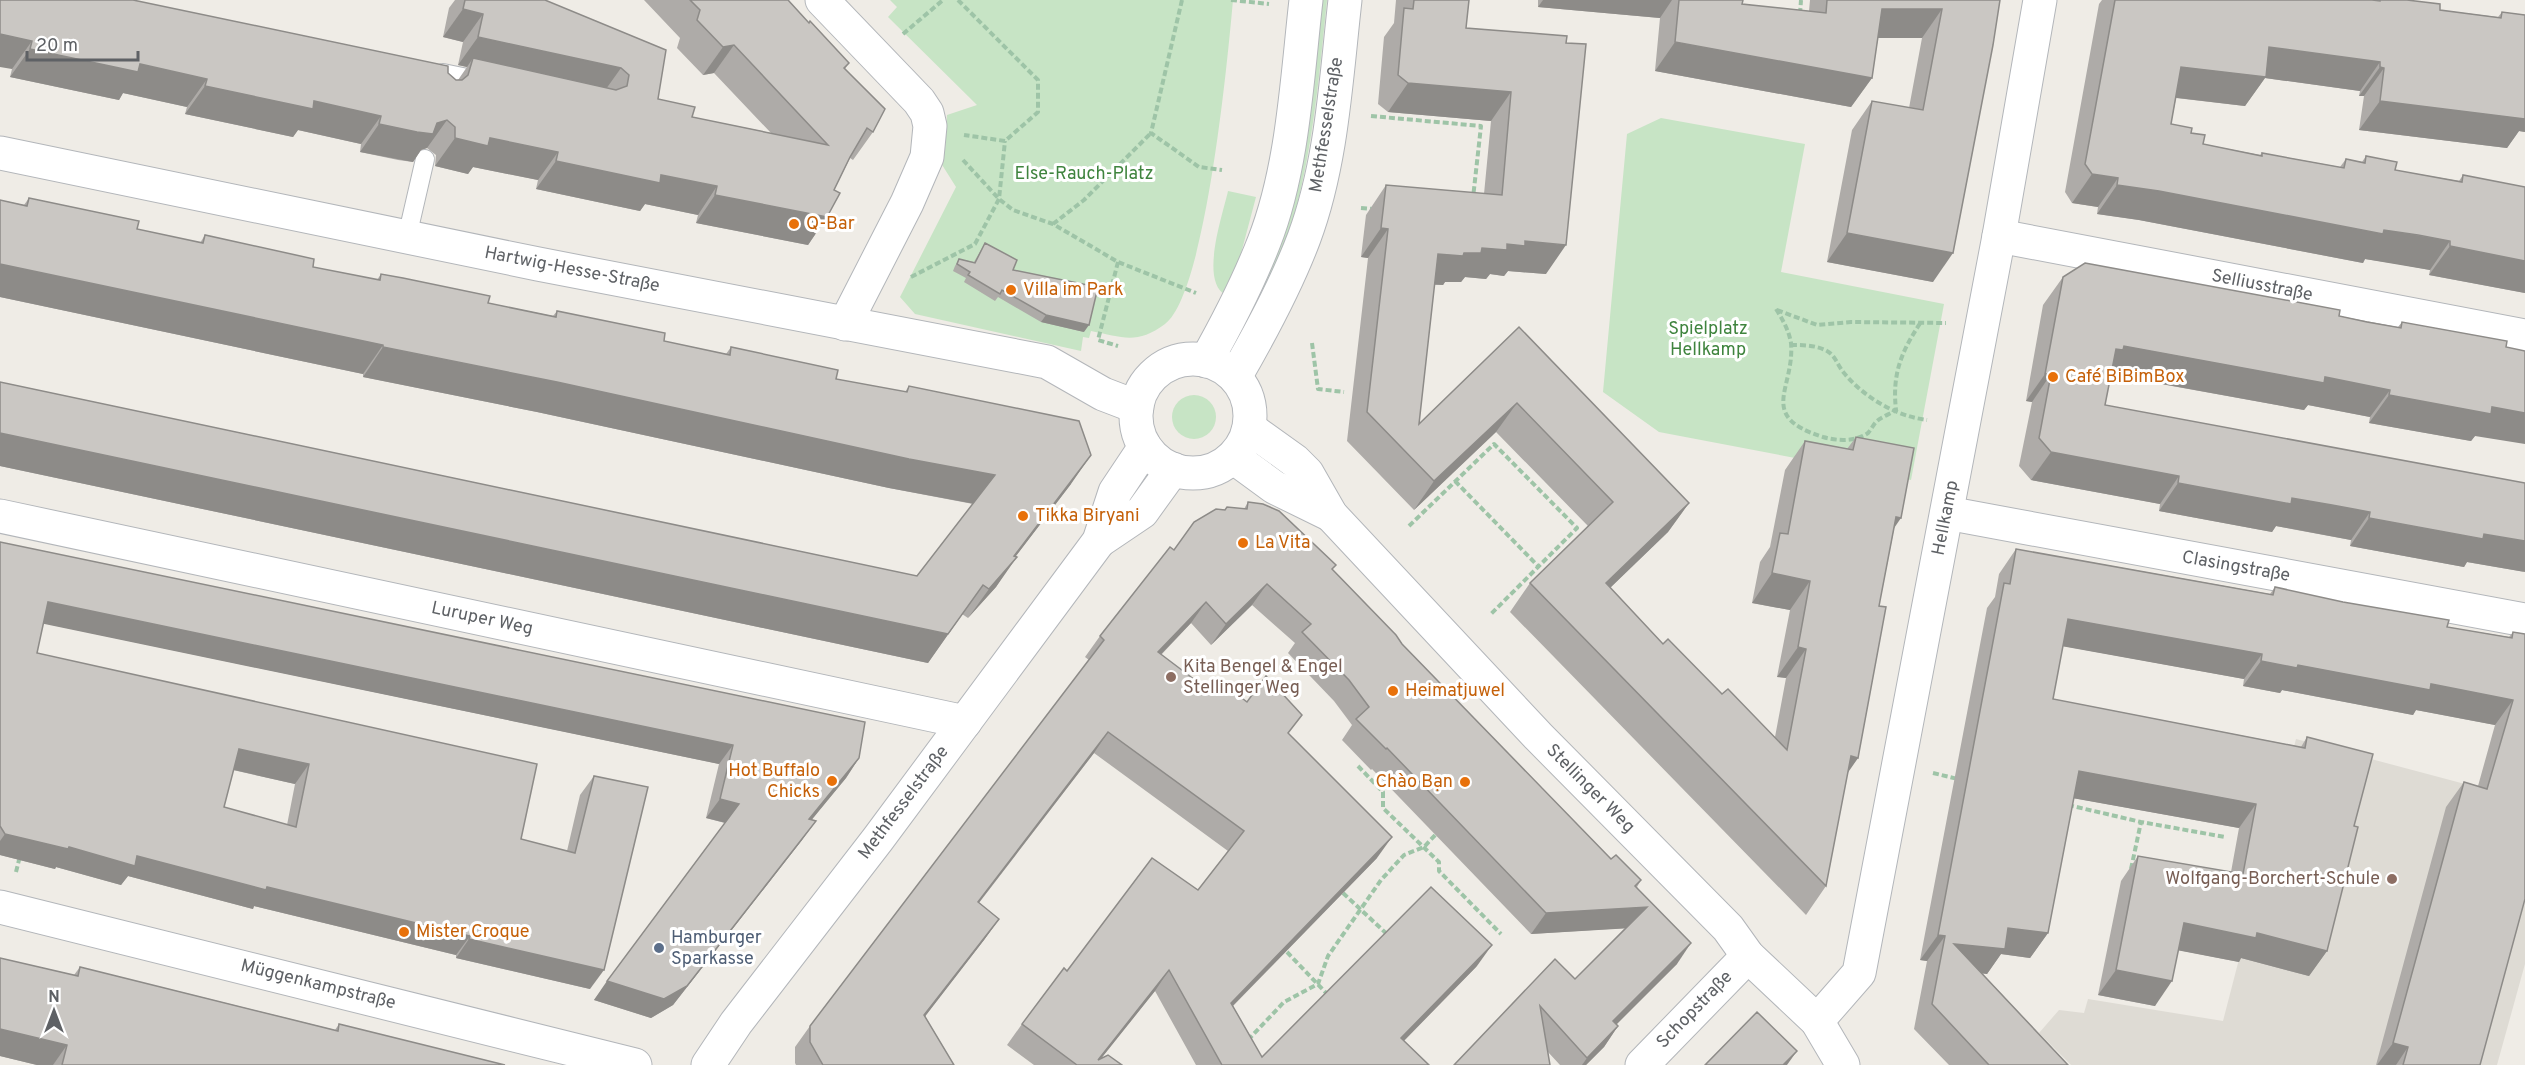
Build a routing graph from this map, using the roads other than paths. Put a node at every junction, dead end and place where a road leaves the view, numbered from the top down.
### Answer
1 (822, 0) edge
2 (1306, 0) edge
3 (1345, 0) edge
4 (2040, 0) edge
5 (499, 85) edge
6 (439, 97) edge
7 (0, 153) edge
8 (425, 159) edge
9 (1999, 236) junction
10 (407, 237) junction
11 (844, 324) junction
12 (2525, 336) edge
13 (1206, 361) junction
14 (1235, 377) junction
15 (1137, 407) junction
16 (1249, 428) junction
17 (1145, 447) junction
18 (1233, 457) junction
19 (1173, 469) junction
20 (1947, 513) junction
21 (1331, 515) junction
22 (0, 516) edge
23 (1099, 541) junction
24 (2525, 620) edge
25 (965, 722) junction
26 (0, 907) edge
27 (1748, 956) junction
28 (1817, 1021) junction
29 (635, 1065) edge
30 (708, 1065) edge
31 (1642, 1065) edge
32 (1843, 1065) edge

1 - 11 street
2 - 13 street, Methfesselstraße
3 - 14 street, Methfesselstraße
4 - 9 street, Hellkamp
5 - 6 lane
7 - 10 street, Hartwig-Hesse-Straße
8 - 10 lane
9 - 12 street, Selliusstraße
9 - 20 street, Hellkamp
10 - 11 street, Hartwig-Hesse-Straße
11 - 15 street, Hartwig-Hesse-Straße
13 - 14 street
13 - 15 street
14 - 16 street
15 - 17 street
16 - 18 street
16 - 21 street, Stellinger Weg
17 - 19 street
17 - 23 street, Methfesselstraße
18 - 19 street
18 - 21 street, Stellinger Weg
19 - 23 street, Methfesselstraße
20 - 24 street, Clasingstraße
20 - 28 street, Hellkamp
21 - 27 street, Stellinger Weg
22 - 25 street, Luruper Weg
23 - 25 street, Methfesselstraße
25 - 30 street, Methfesselstraße
26 - 29 street, Müggenkampstraße
27 - 28 street, Stellinger Weg
27 - 31 street, Schopstraße
28 - 32 street, Stellinger Weg

